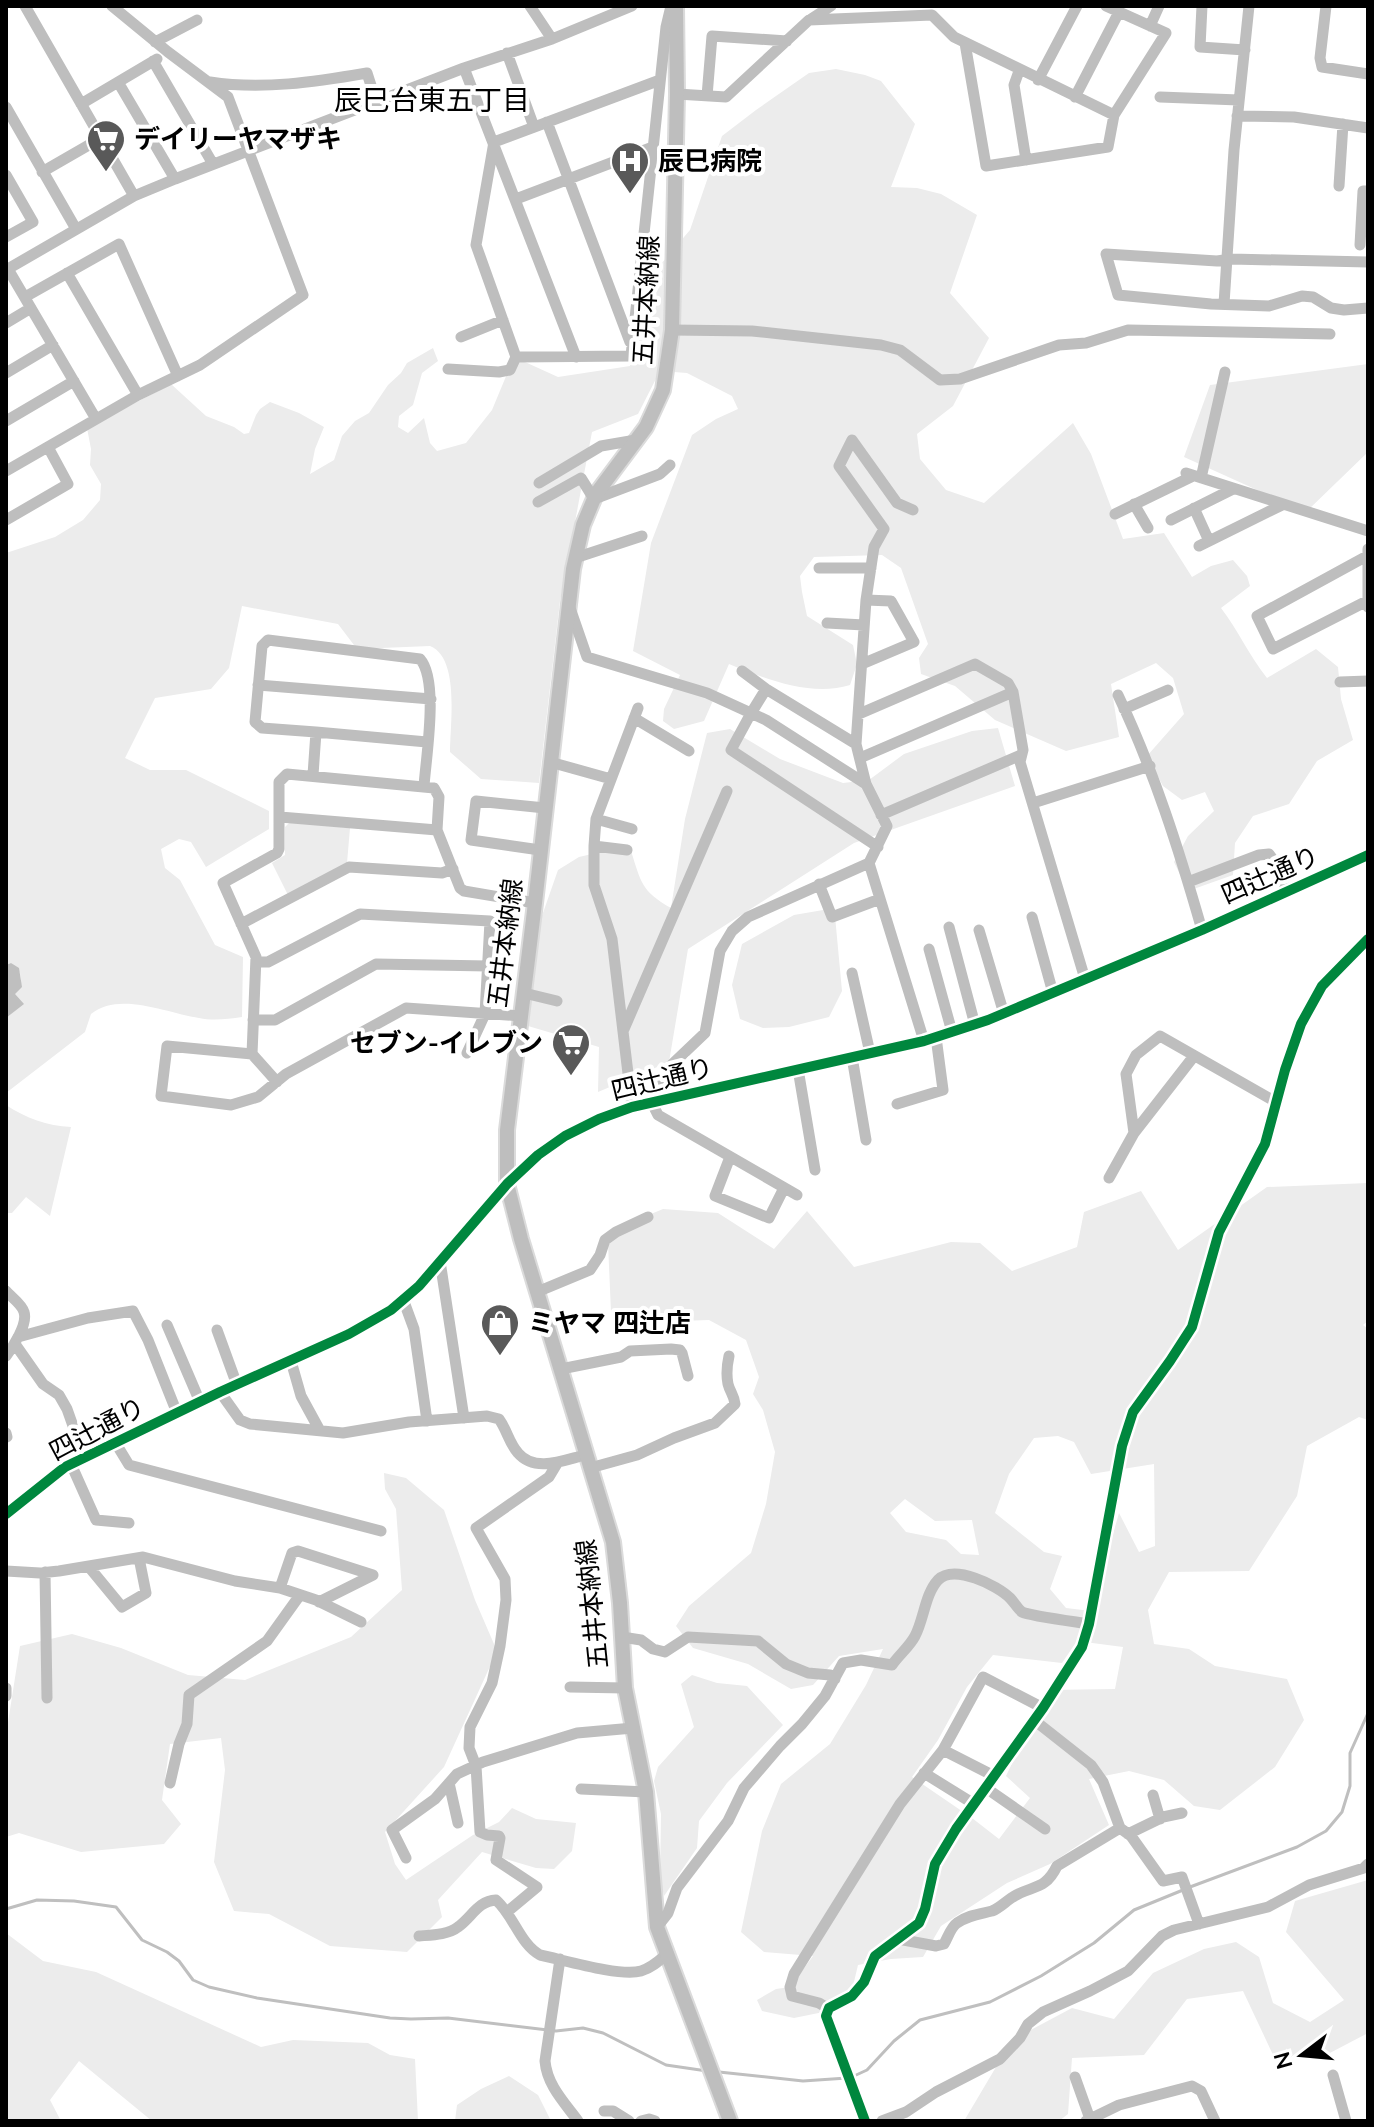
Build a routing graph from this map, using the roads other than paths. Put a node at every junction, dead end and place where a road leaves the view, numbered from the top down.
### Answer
1 (25, 6) edge
2 (112, 6) edge
3 (530, 6) edge
4 (632, 6) edge
5 (673, 6) edge
6 (831, 6) edge
7 (1077, 6) edge
8 (1106, 6) edge
9 (1159, 6) edge
10 (1202, 6) edge
11 (1249, 6) edge
12 (1326, 6) edge
13 (1119, 12) junction
14 (197, 20) dead end
15 (809, 20) junction
16 (1150, 26) junction
17 (552, 39) junction
18 (787, 41) junction
19 (155, 42) junction
20 (965, 43) junction
21 (1245, 50) junction
22 (168, 52) junction
23 (507, 53) junction
24 (153, 61) junction
25 (464, 68) junction
26 (1019, 71) junction
27 (1368, 74) edge
28 (660, 80) junction
29 (1038, 80) junction
30 (118, 82) junction
31 (209, 82) junction
32 (677, 94) junction
33 (707, 96) junction
34 (1075, 97) junction
35 (1160, 97) dead end
36 (1239, 100) junction
37 (376, 101) junction
38 (81, 104) junction
39 (6, 109) edge
40 (1114, 115) junction
41 (1237, 116) junction
42 (547, 122) junction
43 (1343, 124) junction
44 (534, 127) junction
45 (1368, 128) edge
46 (101, 138) junction
47 (494, 142) junction
48 (653, 147) junction
49 (249, 150) junction
50 (1026, 160) junction
51 (213, 164) junction
52 (42, 172) junction
53 (6, 175) edge
54 (175, 179) junction
55 (569, 179) junction
56 (1339, 186) dead end
57 (1368, 191) edge
58 (134, 196) junction
59 (516, 199) junction
60 (76, 229) junction
61 (6, 237) edge
62 (1360, 245) dead end
63 (1227, 260) junction
64 (1368, 262) edge
65 (7, 270) edge
66 (67, 273) junction
67 (28, 303) junction
68 (1224, 304) junction
69 (1368, 308) edge
70 (503, 320) junction
71 (6, 323) edge
72 (672, 330) junction
73 (1330, 334) dead end
74 (461, 337) dead end
75 (53, 345) junction
76 (632, 346) junction
77 (516, 357) junction
78 (576, 357) junction
79 (448, 369) dead end
80 (1225, 372) dead end
81 (6, 373) edge
82 (178, 376) junction
83 (74, 381) junction
84 (138, 395) junction
85 (96, 419) junction
86 (6, 421) edge
87 (636, 440) junction
88 (48, 447) junction
89 (670, 465) dead end
90 (6, 471) edge
91 (1193, 476) junction
92 (539, 483) dead end
93 (1233, 489) junction
94 (594, 499) junction
95 (538, 502) dead end
96 (1134, 504) junction
97 (1282, 505) junction
98 (1194, 508) junction
99 (913, 510) dead end
100 (1115, 514) dead end
101 (6, 520) edge
102 (1171, 520) dead end
103 (1148, 528) dead end
104 (1368, 531) edge
105 (642, 536) dead end
106 (1367, 552) edge
107 (575, 558) junction
108 (819, 568) dead end
109 (871, 568) junction
110 (866, 600) junction
111 (569, 604) junction
112 (1367, 604) edge
113 (827, 623) dead end
114 (864, 625) junction
115 (862, 664) junction
116 (742, 671) dead end
117 (1368, 681) edge
118 (1340, 682) dead end
119 (258, 685) junction
120 (766, 689) junction
121 (1168, 690) dead end
122 (1013, 692) junction
123 (1118, 695) dead end
124 (431, 699) junction
125 (1124, 709) junction
126 (859, 714) junction
127 (750, 715) junction
128 (316, 732) junction
129 (427, 742) junction
130 (856, 744) junction
131 (689, 751) dead end
132 (1021, 755) junction
133 (860, 758) junction
134 (550, 762) junction
135 (1150, 766) junction
136 (313, 775) junction
137 (611, 779) junction
138 (866, 784) junction
139 (424, 786) junction
140 (727, 791) dead end
141 (1033, 803) junction
142 (545, 808) junction
143 (881, 815) junction
144 (280, 817) junction
145 (596, 819) junction
146 (632, 829) dead end
147 (437, 830) junction
148 (594, 846) junction
149 (878, 847) junction
150 (540, 850) junction
151 (627, 850) dead end
152 (1368, 855) edge
153 (869, 863) junction
154 (453, 869) junction
155 (1188, 882) junction
156 (819, 884) junction
157 (1286, 892) junction
158 (880, 899) junction
159 (535, 903) junction
160 (1032, 917) dead end
161 (241, 924) junction
162 (949, 927) dead end
163 (979, 930) dead end
164 (1202, 930) junction
165 (1368, 939) edge
166 (929, 949) dead end
167 (256, 962) junction
168 (488, 966) junction
169 (852, 973) dead end
170 (1085, 979) junction
171 (524, 993) junction
172 (1053, 993) junction
173 (557, 1001) dead end
174 (485, 1014) junction
175 (1004, 1014) junction
176 (521, 1016) junction
177 (253, 1020) junction
178 (975, 1025) junction
179 (952, 1032) junction
180 (623, 1033) junction
181 (930, 1039) junction
182 (467, 1053) dead end
183 (870, 1053) junction
184 (252, 1054) junction
185 (1194, 1056) junction
186 (852, 1057) junction
187 (798, 1069) junction
188 (277, 1082) junction
189 (1276, 1102) junction
190 (652, 1103) junction
191 (897, 1104) dead end
192 (632, 1107) junction
193 (1134, 1133) junction
194 (866, 1140) dead end
195 (730, 1157) junction
196 (815, 1170) dead end
197 (1109, 1178) dead end
198 (507, 1184) junction
199 (784, 1188) junction
200 (797, 1195) dead end
201 (648, 1217) dead end
202 (440, 1261) junction
203 (6, 1291) edge
204 (537, 1292) junction
205 (403, 1299) junction
206 (167, 1325) dead end
207 (217, 1330) dead end
208 (16, 1340) junction
209 (6, 1356) edge
210 (729, 1356) dead end
211 (291, 1361) junction
212 (561, 1369) junction
213 (688, 1376) dead end
214 (237, 1385) junction
215 (220, 1392) junction
216 (200, 1402) junction
217 (177, 1413) junction
218 (464, 1418) junction
219 (427, 1421) junction
220 (319, 1429) junction
221 (115, 1442) junction
222 (84, 1457) junction
223 (588, 1461) junction
224 (558, 1462) junction
225 (71, 1464) junction
226 (6, 1514) edge
227 (129, 1523) dead end
228 (381, 1531) dead end
229 (139, 1558) junction
230 (89, 1567) junction
231 (6, 1571) edge
232 (45, 1572) junction
233 (280, 1588) junction
234 (300, 1595) junction
235 (319, 1602) junction
236 (361, 1622) dead end
237 (1089, 1624) junction
238 (622, 1637) junction
239 (835, 1679) junction
240 (570, 1687) dead end
241 (6, 1688) edge
242 (625, 1688) junction
243 (6, 1696) edge
244 (47, 1698) dead end
245 (1043, 1708) junction
246 (1034, 1720) junction
247 (633, 1728) junction
248 (943, 1750) junction
249 (476, 1766) junction
250 (924, 1773) junction
251 (994, 1776) junction
252 (170, 1783) dead end
253 (449, 1783) junction
254 (986, 1788) junction
255 (581, 1789) dead end
256 (646, 1792) junction
257 (1153, 1795) dead end
258 (974, 1804) junction
259 (1182, 1813) dead end
260 (1160, 1819) junction
261 (458, 1823) dead end
262 (1045, 1829) dead end
263 (1124, 1831) junction
264 (406, 1858) dead end
265 (1368, 1864) edge
266 (507, 1912) junction
267 (1199, 1924) junction
268 (657, 1927) junction
269 (419, 1936) dead end
270 (898, 1939) junction
271 (668, 1953) junction
272 (560, 1959) junction
273 (829, 2009) junction
274 (1333, 2075) dead end
275 (1075, 2077) dead end
276 (604, 2111) dead end
277 (1088, 2120) edge
278 (578, 2121) edge
279 (629, 2121) edge
280 (641, 2121) edge
281 (655, 2121) edge
282 (730, 2121) edge
283 (865, 2121) edge
284 (882, 2121) edge
285 (1215, 2121) edge
286 (1346, 2121) edge

1 - 38 street
2 - 19 street
3 - 17 street
4 - 17 street
5 - 28 street
5 - 32 main road, 五井本納線
6 - 15 street
7 - 29 street
8 - 13 street
9 - 16 street
10 - 21 street
11 - 21 street
12 - 27 street
13 - 16 street
13 - 34 street
14 - 19 street
15 - 18 street
15 - 20 street
16 - 40 street
17 - 23 street
18 - 33 street
18 - 33 street
19 - 22 street
20 - 26 street
20 - 50 street
21 - 36 street
22 - 24 street
22 - 31 street
23 - 25 street
23 - 44 street
24 - 30 street
24 - 51 street
25 - 37 street
25 - 47 street
26 - 29 street
26 - 50 street
28 - 42 street
28 - 48 street
29 - 34 street
30 - 38 street
30 - 54 street
31 - 37 street
31 - 49 street
32 - 33 street
32 - 72 main road, 五井本納線
34 - 40 street
35 - 36 street
36 - 41 street
37 - 49 street
38 - 46 street
39 - 52 street
40 - 50 street
41 - 43 street
41 - 63 street
42 - 44 street
42 - 55 street
43 - 45 street
43 - 56 street
44 - 47 street
46 - 52 street
46 - 58 street
47 - 59 street
47 - 70 street
48 - 55 street
48 - 76 street
49 - 51 street
49 - 82 street
51 - 54 street
52 - 60 street
53 - 61 street
54 - 58 street
55 - 59 street
55 - 76 street
57 - 62 street
58 - 60 street
59 - 78 street
60 - 65 street
63 - 64 street
63 - 68 street
63 - 68 street
65 - 67 street
66 - 67 street
66 - 82 street
66 - 84 street
67 - 71 street
67 - 75 street
68 - 69 street
70 - 74 street
70 - 77 street
72 - 73 street
72 - 87 main road, 五井本納線
75 - 81 street
75 - 83 street
76 - 78 street
77 - 78 street
77 - 79 street
80 - 91 street
82 - 84 street
83 - 85 street
83 - 86 street
84 - 85 street
85 - 88 street
87 - 92 street
87 - 94 main road, 五井本納線
88 - 90 street
88 - 101 street
89 - 94 street
91 - 93 street
91 - 96 street
93 - 97 street
93 - 98 street
94 - 95 street
94 - 107 main road, 五井本納線
96 - 100 street
96 - 103 street
97 - 98 street
97 - 104 street
98 - 102 street
99 - 109 street
105 - 107 street
106 - 112 street
106 - 112 street
107 - 111 main road, 五井本納線
108 - 109 street
109 - 110 street
110 - 114 street
110 - 115 street
111 - 127 street
111 - 134 main road, 五井本納線
113 - 114 street
114 - 115 street
115 - 126 street
116 - 120 street
117 - 118 street
119 - 124 street
119 - 124 street
119 - 128 street
120 - 127 street
120 - 130 street
121 - 125 street
122 - 126 street
122 - 132 street
122 - 133 street
123 - 125 street
124 - 129 street
125 - 135 street
126 - 130 street
127 - 138 street
127 - 149 street
128 - 129 street
128 - 136 street
129 - 139 street
130 - 133 street
131 - 137 street
132 - 141 street
132 - 143 street
133 - 138 street
134 - 137 street
134 - 142 main road, 五井本納線
135 - 141 street
135 - 155 street
136 - 139 street
136 - 144 street
137 - 145 street
138 - 143 street
139 - 147 street
140 - 180 street
141 - 170 street
142 - 150 main road, 五井本納線
142 - 150 street
143 - 149 street
144 - 147 street
144 - 161 street
145 - 146 street
145 - 148 street
147 - 154 street
148 - 151 street
148 - 180 street
149 - 153 street
150 - 159 main road, 五井本納線
152 - 157 street, 四辻通り
153 - 156 street
153 - 158 street
154 - 159 street
154 - 161 street
155 - 157 street
155 - 164 street
156 - 158 street
156 - 190 street
157 - 164 street, 四辻通り
158 - 181 street
159 - 171 main road, 五井本納線
160 - 172 street
161 - 167 street
162 - 178 street
163 - 175 street
164 - 170 street, 四辻通り
165 - 189 street
166 - 179 street
167 - 168 street
167 - 177 street
168 - 174 street
168 - 177 street
169 - 183 street
170 - 172 street, 四辻通り
171 - 173 street
171 - 176 main road, 五井本納線
172 - 175 street, 四辻通り
174 - 176 street
174 - 182 street
174 - 188 street
175 - 178 street, 四辻通り
176 - 198 main road, 五井本納線
177 - 184 street
178 - 179 street, 四辻通り
179 - 181 street, 四辻通り
180 - 192 street
181 - 183 street, 四辻通り
181 - 191 street
183 - 186 street, 四辻通り
184 - 188 street
184 - 188 street
185 - 189 street
185 - 193 street
185 - 193 street
186 - 187 street, 四辻通り
186 - 194 street
187 - 190 street, 四辻通り
187 - 196 street
189 - 237 street
190 - 192 street, 四辻通り
190 - 195 street
192 - 198 street, 四辻通り
193 - 197 street
195 - 199 street
195 - 199 street
198 - 202 street, 四辻通り
198 - 204 main road, 五井本納線
199 - 200 street
201 - 204 street
202 - 205 street, 四辻通り
202 - 218 street
203 - 208 street
204 - 212 main road, 五井本納線
205 - 211 street, 四辻通り
205 - 219 street
206 - 216 street
207 - 214 street
208 - 209 street
208 - 217 street
208 - 222 street
210 - 223 street
211 - 214 street, 四辻通り
211 - 220 street
212 - 213 street
212 - 223 main road, 五井本納線
214 - 215 street, 四辻通り
215 - 216 street, 四辻通り
215 - 220 street
216 - 217 street, 四辻通り
217 - 221 street, 四辻通り
218 - 219 street
218 - 224 street
219 - 220 street
221 - 222 street, 四辻通り
221 - 228 street
222 - 225 street, 四辻通り
223 - 224 street
223 - 238 main road, 五井本納線
224 - 249 street
225 - 226 street, 四辻通り
225 - 227 street
229 - 230 street
229 - 230 street
229 - 233 street
230 - 232 street
231 - 232 street
232 - 244 street
233 - 234 street
233 - 235 street
234 - 235 street
234 - 252 street
235 - 236 street
237 - 239 street
237 - 245 street
238 - 239 street
238 - 242 main road, 五井本納線
239 - 268 street
240 - 242 street
241 - 243 street
242 - 247 main road, 五井本納線
245 - 246 street
245 - 248 street
246 - 251 street
246 - 263 street
247 - 249 street
247 - 256 main road, 五井本納線
248 - 250 street
248 - 251 street
249 - 253 street
249 - 266 street
250 - 258 street
250 - 273 street
251 - 254 street
253 - 261 street
253 - 264 street
254 - 258 street
254 - 262 street
255 - 256 street
256 - 268 main road, 五井本納線
257 - 260 street
258 - 270 street
259 - 260 street
260 - 263 street
263 - 267 street
263 - 270 street
265 - 267 street
266 - 269 street
266 - 272 street
267 - 284 street
268 - 271 main road, 五井本納線
270 - 273 street
271 - 272 street
271 - 282 main road, 五井本納線
272 - 278 street
273 - 283 street
274 - 286 street
275 - 277 street
276 - 279 street
277 - 285 street
280 - 281 street

